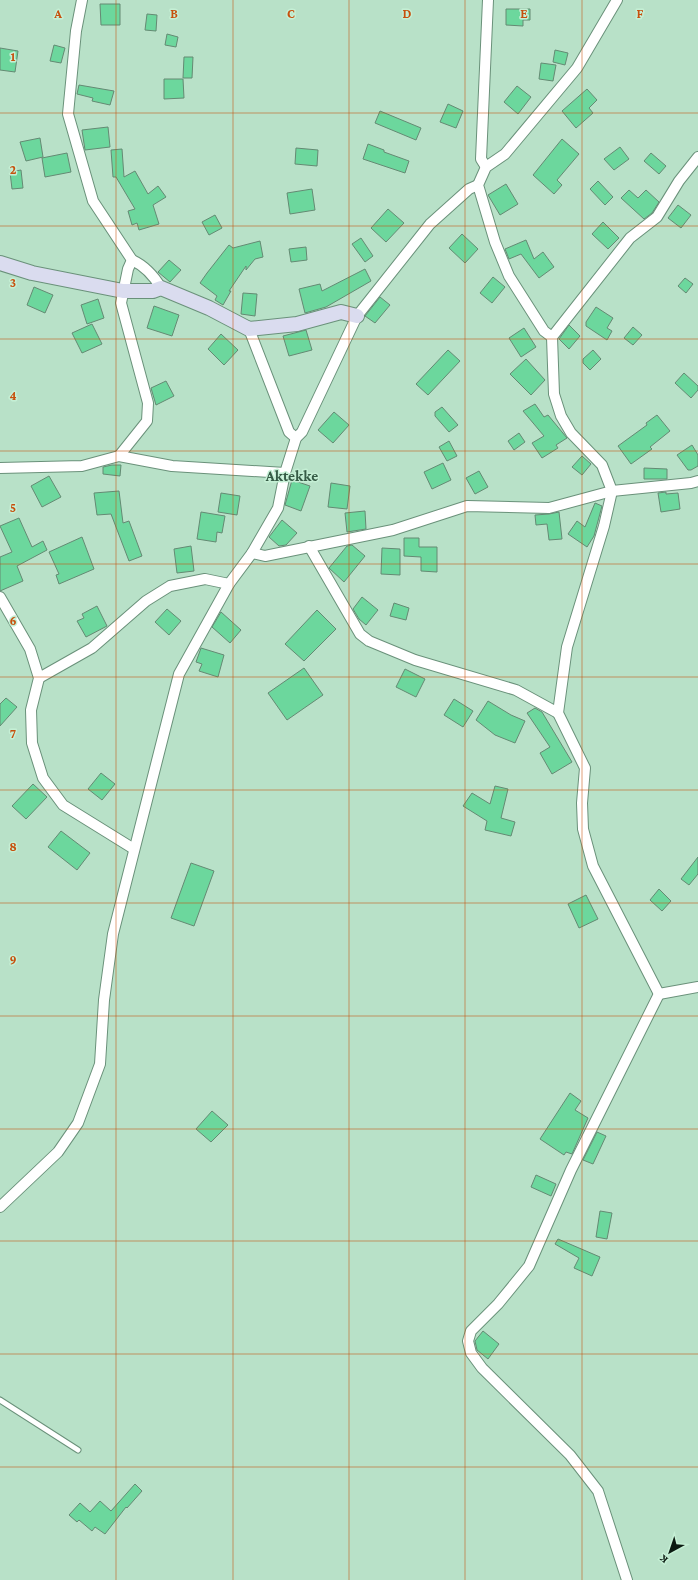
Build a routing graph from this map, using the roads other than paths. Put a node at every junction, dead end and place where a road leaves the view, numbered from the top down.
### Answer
1 (82, 0) edge
2 (488, 0) edge
3 (618, 0) edge
4 (698, 157) edge
5 (486, 167) junction
6 (478, 185) junction
7 (132, 260) junction
8 (0, 263) edge
9 (161, 288) junction
10 (123, 291) junction
11 (357, 316) junction
12 (249, 329) junction
13 (552, 337) junction
14 (296, 438) junction
15 (119, 456) junction
16 (0, 468) edge
17 (285, 474) junction
18 (698, 480) edge
19 (612, 491) junction
20 (309, 546) junction
21 (252, 553) junction
22 (229, 584) junction
23 (0, 597) edge
24 (39, 678) junction
25 (558, 713) junction
26 (134, 849) junction
27 (698, 987) edge
28 (659, 994) junction
29 (0, 1207) edge
30 (0, 1400) edge
31 (78, 1450) dead end
32 (627, 1580) edge

1 - 7 street
2 - 5 street
3 - 5 street
4 - 13 street
5 - 6 street
6 - 11 street
6 - 13 street
7 - 9 street
7 - 10 street
8 - 10 street
9 - 10 street
9 - 12 street
10 - 15 street
11 - 12 street
11 - 14 street
12 - 14 street
13 - 19 street
14 - 17 street
15 - 16 street
15 - 17 street
17 - 21 street
18 - 19 street
19 - 20 street
19 - 25 street
20 - 21 street
20 - 25 street
21 - 22 street
22 - 24 street
22 - 26 street
23 - 24 street
24 - 26 street
25 - 28 street
26 - 29 street
27 - 28 street
28 - 32 street
30 - 31 lane

